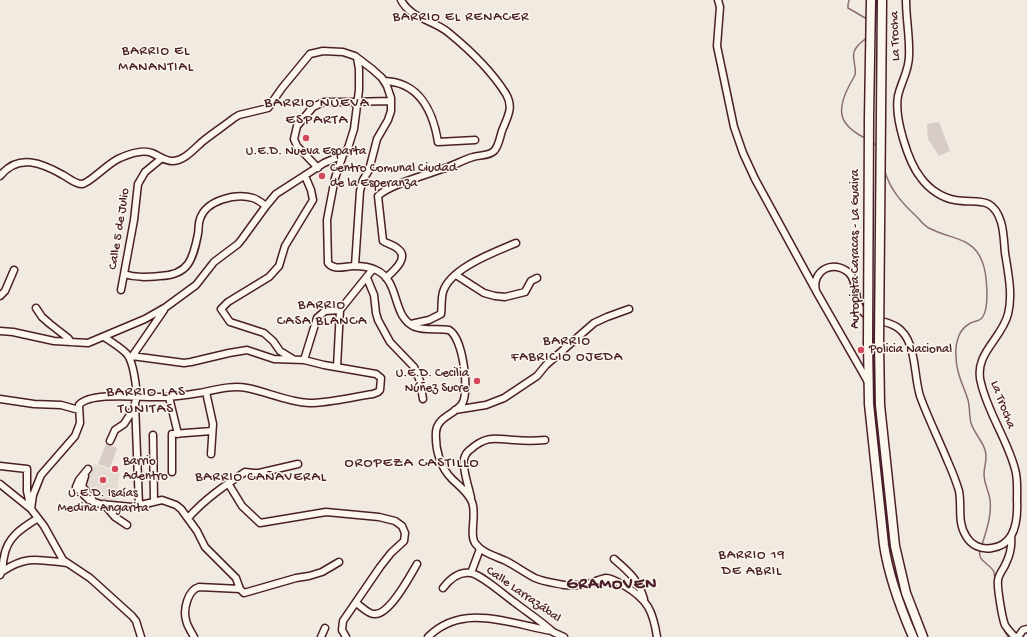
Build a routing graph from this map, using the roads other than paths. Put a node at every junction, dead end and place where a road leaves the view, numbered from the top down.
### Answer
1 (401, 0) edge
2 (718, 0) edge
3 (871, 0) edge
4 (882, 0) edge
5 (906, 0) edge
6 (357, 58) junction
7 (384, 81) junction
8 (357, 101) junction
9 (391, 101) junction
10 (476, 140) dead end
11 (343, 155) junction
12 (162, 158) junction
13 (318, 168) junction
14 (0, 176) edge
15 (306, 176) junction
16 (266, 206) junction
17 (516, 243) dead end
18 (355, 266) junction
19 (373, 269) junction
20 (14, 270) dead end
21 (124, 274) junction
22 (456, 275) junction
23 (367, 278) junction
24 (386, 278) junction
25 (537, 278) dead end
26 (121, 290) dead end
27 (818, 295) junction
28 (0, 296) edge
29 (166, 307) junction
30 (36, 308) dead end
31 (340, 310) junction
32 (629, 310) dead end
33 (410, 324) junction
34 (0, 331) edge
35 (104, 337) junction
36 (71, 342) junction
37 (131, 358) junction
38 (293, 359) junction
39 (304, 360) junction
40 (337, 367) junction
41 (868, 382) junction
42 (206, 392) junction
43 (169, 396) junction
44 (137, 397) junction
45 (0, 399) edge
46 (424, 399) dead end
47 (135, 407) junction
48 (79, 410) junction
49 (455, 410) junction
50 (212, 431) junction
51 (178, 434) junction
52 (153, 435) dead end
53 (545, 440) dead end
54 (110, 441) dead end
55 (211, 454) dead end
56 (298, 464) dead end
57 (0, 466) edge
58 (172, 472) dead end
59 (228, 483) junction
60 (0, 484) edge
61 (154, 501) junction
62 (472, 502) junction
63 (100, 503) junction
64 (139, 505) junction
65 (31, 509) junction
66 (38, 518) junction
67 (188, 518) junction
68 (127, 525) dead end
69 (1012, 535) junction
70 (480, 549) junction
71 (614, 559) dead end
72 (339, 562) dead end
73 (67, 563) junction
74 (417, 564) dead end
75 (2, 573) edge
76 (471, 573) junction
77 (443, 588) dead end
78 (240, 589) junction
79 (644, 600) junction
80 (356, 603) junction
81 (325, 628) dead end
82 (1027, 629) edge
83 (553, 632) junction
84 (141, 637) edge
85 (194, 637) edge
86 (321, 637) edge
87 (346, 637) edge
88 (428, 637) edge
89 (564, 637) edge
90 (657, 637) edge
91 (913, 637) edge
92 (923, 637) edge
93 (1016, 637) edge

1 - 24 street
2 - 27 street
3 - 41 highway, Autopista Caracas - La Guaira, bridge
4 - 92 highway, Autopista Caracas - La Guaira, bridge
5 - 69 street, La Trocha
6 - 7 street
6 - 8 street
6 - 12 street
7 - 9 street
7 - 10 street
8 - 9 street
8 - 11 street
8 - 13 street
9 - 18 street
11 - 13 street
11 - 18 street
12 - 14 street
12 - 21 street, Calle 5 de Julio
13 - 15 street
15 - 16 street
15 - 38 street
16 - 21 street
16 - 29 street
17 - 22 street
18 - 19 street
19 - 23 street
19 - 24 street
20 - 28 street
21 - 26 street, Calle 5 de Julio
22 - 25 street
22 - 33 street
23 - 31 street
23 - 46 street
24 - 33 street
27 - 41 street
27 - 69 street
29 - 35 street
29 - 37 street
30 - 36 street
31 - 39 street
31 - 40 street
32 - 49 street
33 - 49 street
34 - 36 street
35 - 36 street
35 - 37 street
37 - 38 street
37 - 44 street
38 - 39 street
39 - 40 street
40 - 42 street
41 - 91 highway, Autopista Caracas - La Guaira
42 - 43 street
42 - 50 street
43 - 44 street
43 - 51 street
44 - 47 street
44 - 48 street
45 - 48 street
47 - 54 street
47 - 64 street
48 - 65 street
49 - 62 street
50 - 51 street
50 - 55 street
51 - 58 street
52 - 61 street
53 - 62 street
56 - 59 street
57 - 65 street
59 - 67 street
59 - 80 street
60 - 65 street
61 - 64 street
61 - 67 street
62 - 70 street
63 - 63 street
63 - 64 street
63 - 68 street
65 - 66 street
66 - 73 street
66 - 75 street
67 - 78 street
69 - 93 street, La Trocha
70 - 76 street, Calle Larrazábal
70 - 79 street
71 - 79 street
72 - 78 street
73 - 75 street
73 - 84 street
74 - 80 street
76 - 77 street
76 - 83 street, Calle Larrazábal
78 - 85 street
79 - 90 street
80 - 87 street
81 - 86 street
82 - 93 street
83 - 88 street
83 - 89 street, Calle Larrazábal

